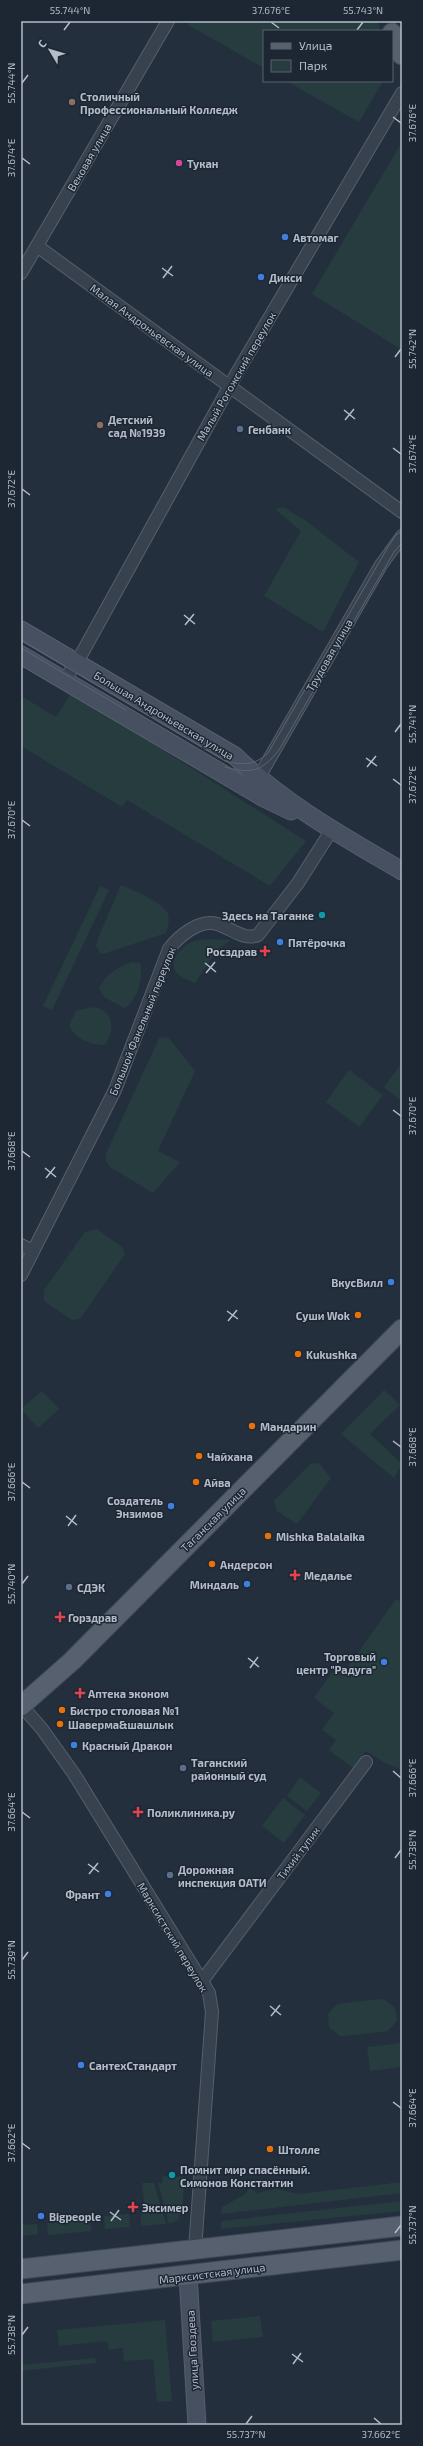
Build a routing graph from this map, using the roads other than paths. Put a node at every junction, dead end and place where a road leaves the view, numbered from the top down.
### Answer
1 (168, 21) edge
2 (393, 36) edge
3 (402, 55) edge
4 (402, 93) edge
5 (37, 246) junction
6 (21, 273) edge
7 (230, 386) junction
8 (402, 512) edge
9 (402, 536) edge
10 (21, 630) edge
11 (21, 655) edge
12 (75, 662) junction
13 (64, 681) junction
14 (259, 777) junction
15 (325, 827) junction
16 (402, 871) edge
17 (21, 1245) edge
18 (33, 1251) junction
19 (21, 1275) edge
20 (402, 1329) edge
21 (21, 1706) edge
22 (366, 1762) dead end
23 (202, 1981) junction
24 (402, 2226) edge
25 (195, 2250) junction
26 (402, 2250) edge
27 (21, 2269) edge
28 (188, 2275) junction
29 (21, 2294) edge
30 (197, 2425) edge

1 - 5 street, Вековая улица
2 - 3 main road
4 - 7 street, Малый Рогожский переулок
5 - 6 street, Вековая улица
5 - 7 street, Малая Андроньевская улица
7 - 8 street, Малая Андроньевская улица
7 - 12 street, Малый Рогожский переулок
9 - 14 street, Трудовая улица
10 - 12 street, Большая Андроньевская улица
11 - 13 street, Большая Андроньевская улица
12 - 13 street, Малый Рогожский переулок
12 - 14 street, Большая Андроньевская улица
13 - 15 street, Большая Андроньевская улица
14 - 15 street, Большая Андроньевская улица
15 - 16 street, Большая Андроньевская улица
15 - 18 street, Большой Факельный переулок
17 - 18 street
18 - 19 street, Большой Факельный переулок
20 - 21 main road, Таганская улица
21 - 23 street, Марксистский переулок
22 - 23 street, Тихий тупик
23 - 25 street, Марксистский переулок
24 - 25 main road
25 - 27 main road
26 - 28 main road, Марксистская улица
28 - 29 main road, Марксистская улица
28 - 30 street, улица Гвоздева

